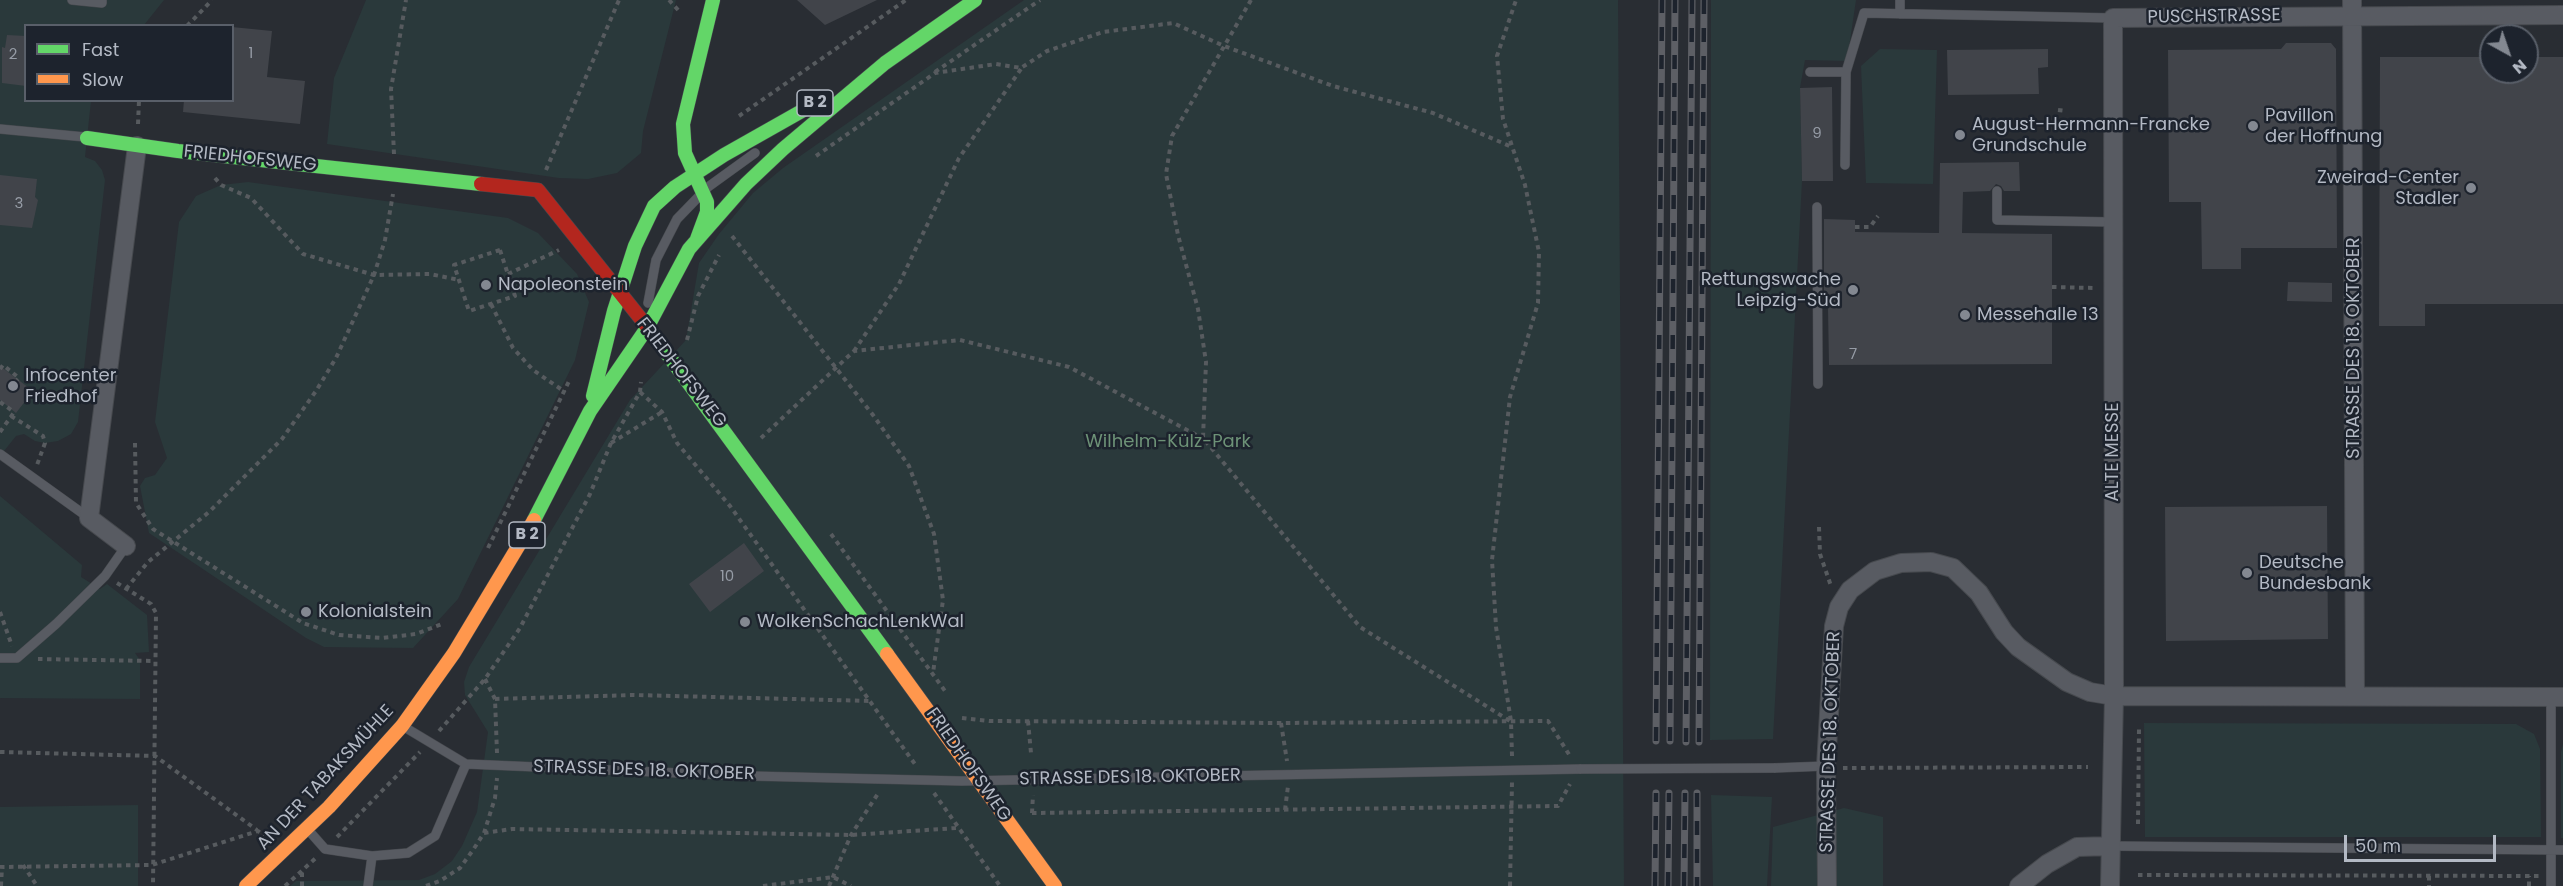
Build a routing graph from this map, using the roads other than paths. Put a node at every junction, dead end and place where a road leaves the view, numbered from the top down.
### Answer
1 (72, 0) edge
2 (102, 0) edge
3 (714, 0) edge
4 (975, 0) edge
5 (1900, 0) edge
6 (2352, 8) edge
7 (1900, 14) junction
8 (2563, 15) edge
9 (2114, 18) junction
10 (885, 63) junction
11 (1810, 72) dead end
12 (1846, 72) junction
13 (0, 129) edge
14 (782, 135) dead end
15 (87, 138) joint
16 (137, 146) junction
17 (763, 148) dead end
18 (1845, 165) dead end
19 (695, 173) junction
20 (757, 174) junction
21 (708, 188) junction
22 (1997, 191) dead end
23 (1817, 207) dead end
24 (2114, 222) junction
25 (695, 242) junction
26 (620, 294) junction
27 (647, 328) junction
28 (1818, 384) dead end
29 (590, 411) junction
30 (0, 454) edge
31 (88, 518) junction
32 (126, 546) joint
33 (0, 658) edge
34 (2114, 696) junction
35 (2355, 696) junction
36 (2557, 697) edge
37 (402, 726) junction
38 (466, 764) junction
39 (1826, 766) junction
40 (979, 781) junction
41 (307, 828) junction
42 (2110, 846) junction
43 (2551, 850) junction
44 (2563, 850) edge
45 (372, 856) junction
46 (2551, 881) edge
47 (246, 886) edge
48 (368, 886) edge
49 (1055, 886) edge
50 (1827, 886) edge
51 (2019, 886) edge
52 (2110, 886) edge

1 - 2 lane
3 - 19 main road, AN DER TABAKSMÜHLE
4 - 10 main road, B 2
5 - 7 lane
6 - 8 street, PUSCHSTRASSE
6 - 9 street, PUSCHSTRASSE
6 - 35 street, STRASSE DES 18. OKTOBER
7 - 9 lane, PUSCHSTRASSE
7 - 12 lane, PUSCHSTRASSE
9 - 24 street, ALTE MESSE
10 - 14 lane
10 - 19 main road, B 2
10 - 20 main road, B 2
11 - 12 lane
12 - 18 lane
13 - 15 lane, FRIEDHOFSWEG
15 - 16 main road, FRIEDHOFSWEG
16 - 26 main road, FRIEDHOFSWEG
16 - 31 street
17 - 21 lane
19 - 21 main road, AN DER TABAKSMÜHLE
19 - 26 main road, B 2
20 - 21 main road
20 - 25 main road, B 2
21 - 25 main road, AN DER TABAKSMÜHLE
21 - 27 lane
22 - 24 lane
23 - 28 lane
24 - 34 street, ALTE MESSE
25 - 27 main road, AN DER TABAKSMÜHLE / B 2
26 - 27 main road, FRIEDHOFSWEG
26 - 29 main road, AN DER TABAKSMÜHLE / B 2
27 - 29 main road, AN DER TABAKSMÜHLE / B 2
27 - 40 main road, FRIEDHOFSWEG
29 - 37 main road, AN DER TABAKSMÜHLE / B 2
30 - 31 lane
31 - 32 street
32 - 33 lane
34 - 35 street, STRASSE DES 18. OKTOBER
34 - 39 street, STRASSE DES 18. OKTOBER
34 - 42 street, ALTE MESSE
35 - 36 street, STRASSE DES 18. OKTOBER
36 - 43 lane, STRASSE DES 18. OKTOBER
37 - 38 lane, STRASSE DES 18. OKTOBER
37 - 41 main road, AN DER TABAKSMÜHLE / B 2
38 - 40 lane, STRASSE DES 18. OKTOBER
38 - 45 lane
39 - 40 lane, STRASSE DES 18. OKTOBER, bridge
39 - 50 street, STRASSE DES 18. OKTOBER
40 - 49 main road, FRIEDHOFSWEG
41 - 45 lane
41 - 47 main road, AN DER TABAKSMÜHLE / B 2
42 - 43 lane
42 - 51 street
42 - 52 street, ALTE MESSE
43 - 44 lane
43 - 46 lane, STRASSE DES 18. OKTOBER
45 - 48 lane

